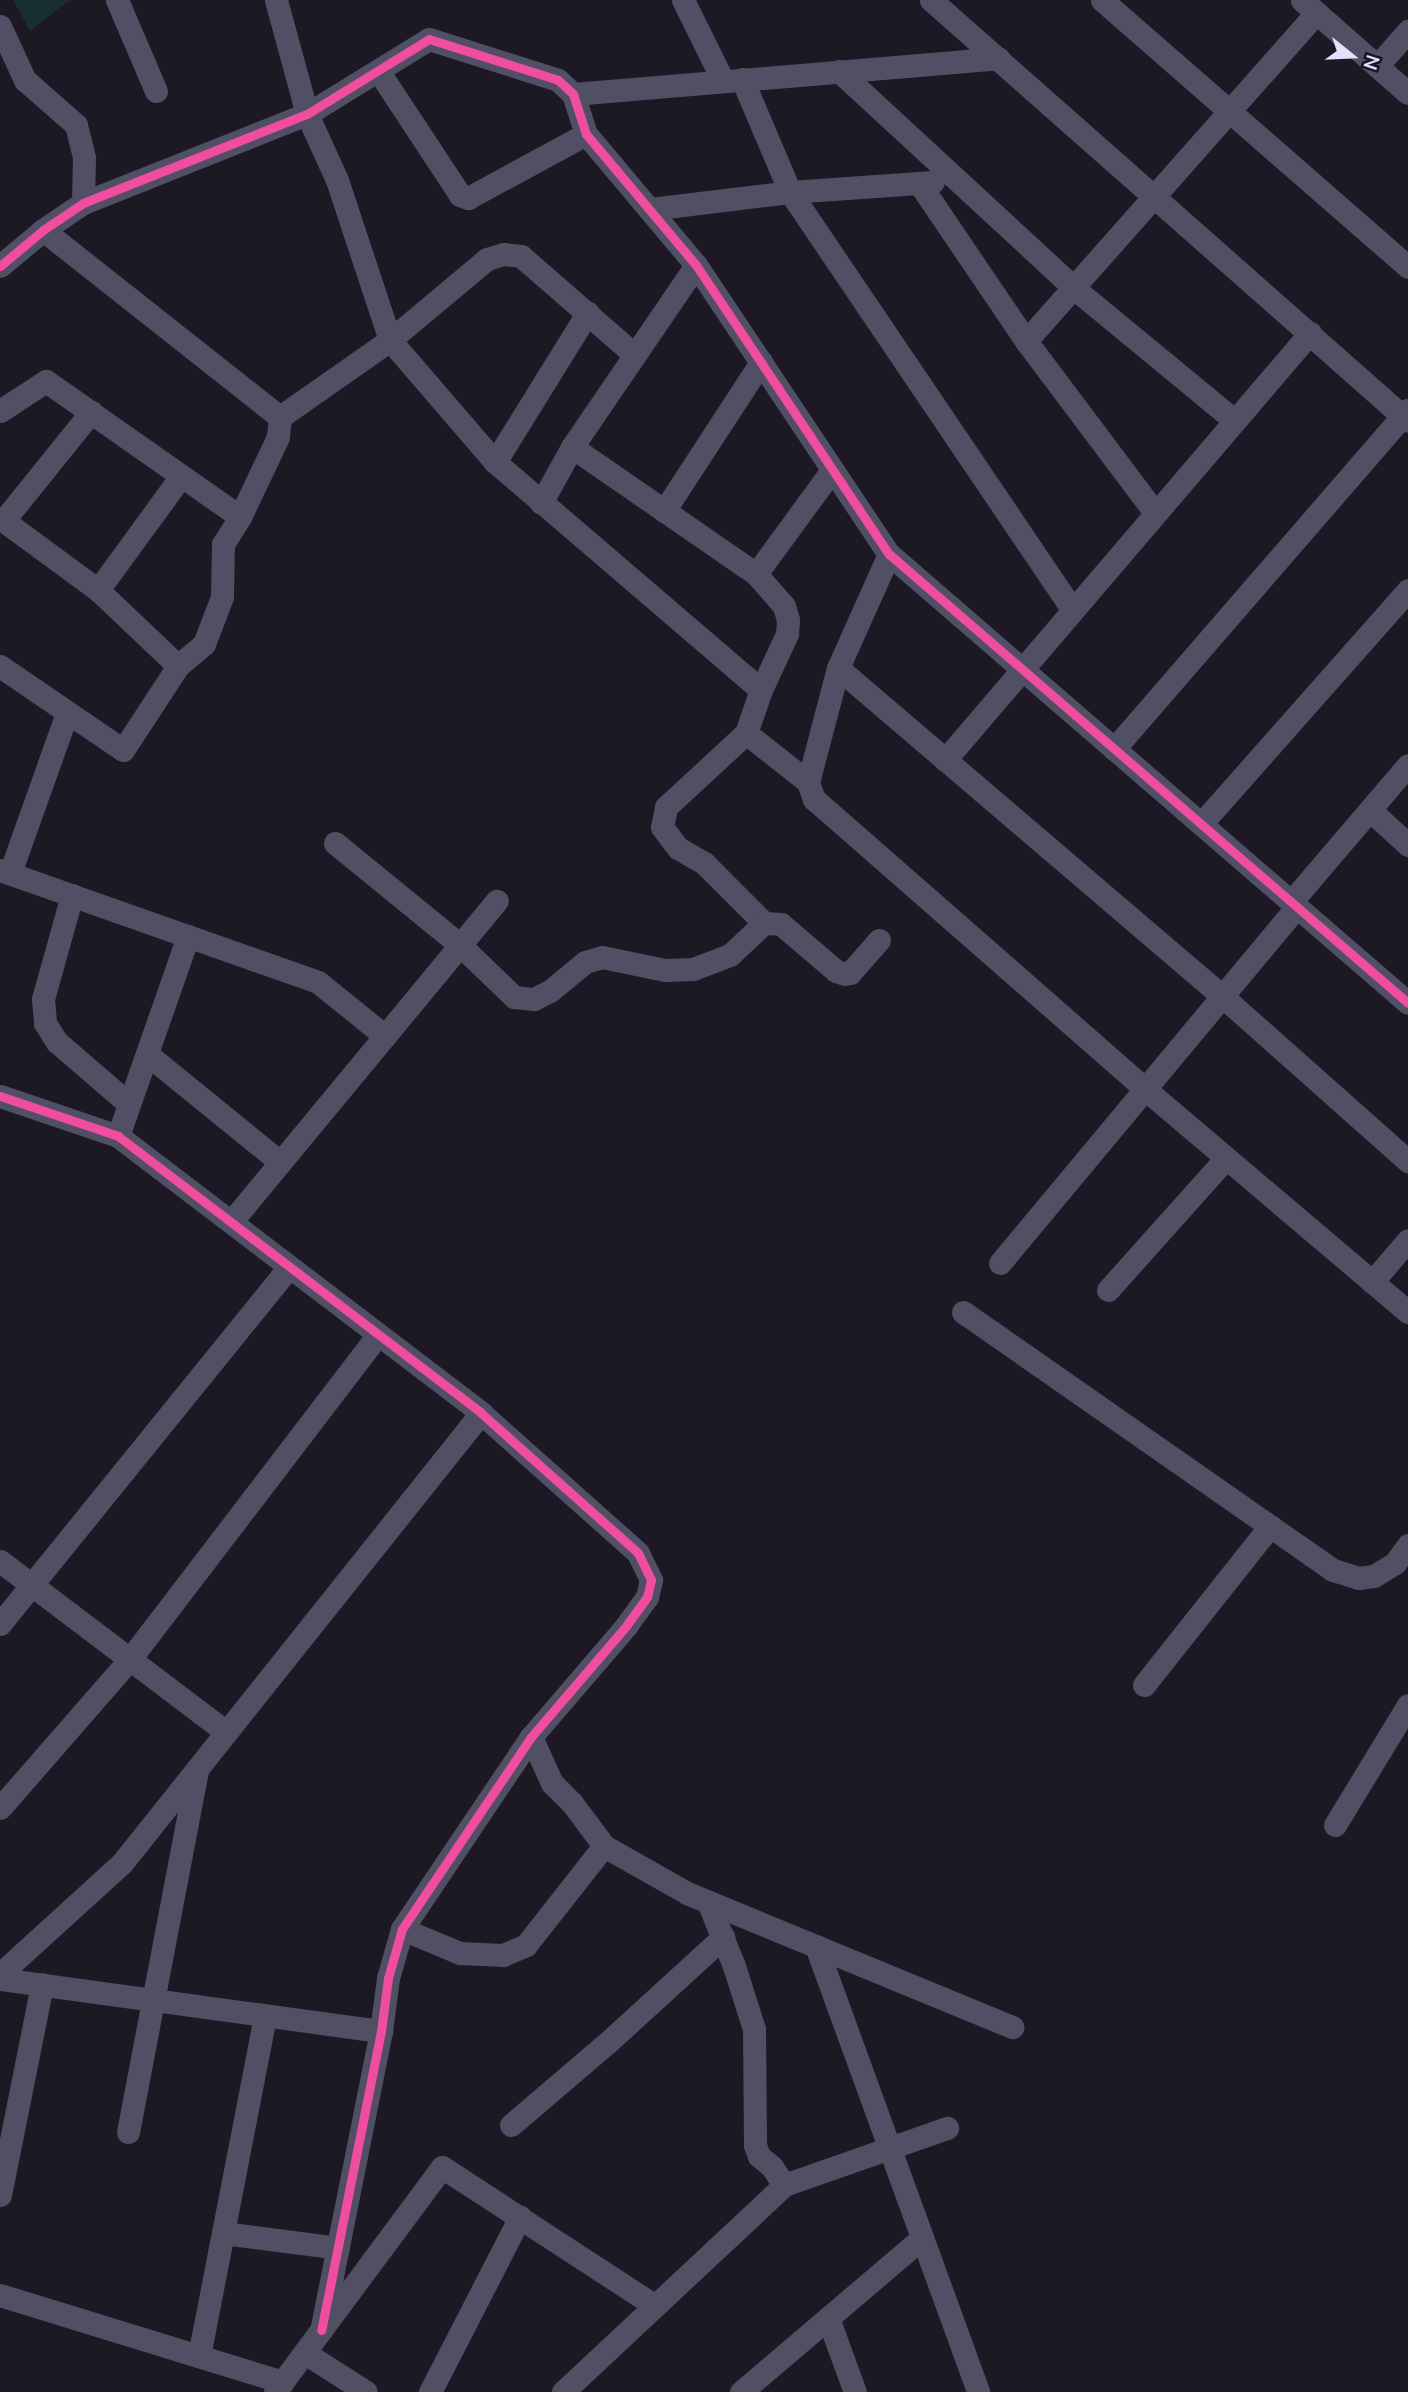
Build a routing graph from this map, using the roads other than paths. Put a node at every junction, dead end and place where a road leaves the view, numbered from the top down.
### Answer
1 (117, 0) edge
2 (276, 0) edge
3 (683, 0) edge
4 (932, 0) edge
5 (1102, 0) edge
6 (1309, 6) edge
7 (0, 26) edge
8 (1408, 31) edge
9 (998, 58) junction
10 (1377, 65) junction
11 (839, 71) junction
12 (379, 72) junction
13 (733, 80) junction
14 (156, 91) dead end
15 (1408, 93) edge
16 (573, 94) junction
17 (1232, 112) junction
18 (307, 114) junction
19 (586, 134) junction
20 (957, 181) junction
21 (919, 183) junction
22 (790, 192) junction
23 (1157, 196) junction
24 (83, 202) junction
25 (650, 209) junction
26 (43, 230) junction
27 (696, 265) junction
28 (0, 266) edge
29 (1408, 267) edge
30 (1075, 289) junction
31 (588, 312) junction
32 (1310, 333) junction
33 (390, 340) junction
34 (1027, 341) junction
35 (635, 355) junction
36 (761, 362) junction
37 (0, 411) edge
38 (91, 412) junction
39 (1406, 416) edge
40 (280, 417) junction
41 (1235, 421) junction
42 (572, 447) junction
43 (495, 462) junction
44 (832, 470) junction
45 (181, 476) junction
46 (541, 503) junction
47 (664, 511) junction
48 (1154, 513) junction
49 (240, 517) junction
50 (2, 519) edge
51 (889, 554) junction
52 (756, 574) junction
53 (99, 590) junction
54 (1408, 590) edge
55 (1072, 608) junction
56 (0, 666) edge
57 (178, 666) junction
58 (838, 668) junction
59 (1021, 668) junction
60 (761, 690) junction
61 (67, 713) junction
62 (746, 733) junction
63 (1114, 749) junction
64 (945, 760) junction
65 (1408, 765) edge
66 (808, 782) junction
67 (1370, 810) junction
68 (1201, 824) junction
69 (335, 843) dead end
70 (1408, 845) edge
71 (5, 871) edge
72 (72, 895) junction
73 (497, 901) dead end
74 (1294, 904) junction
75 (764, 923) junction
76 (188, 936) junction
77 (878, 940) dead end
78 (460, 945) junction
79 (1222, 996) junction
80 (1408, 1003) edge
81 (385, 1036) junction
82 (147, 1054) junction
83 (1145, 1088) junction
84 (0, 1096) edge
85 (129, 1104) junction
86 (118, 1136) junction
87 (1226, 1158) junction
88 (1408, 1161) edge
89 (280, 1162) junction
90 (231, 1222) junction
91 (1408, 1240) edge
92 (1000, 1263) dead end
93 (289, 1266) junction
94 (1372, 1282) junction
95 (1108, 1290) dead end
96 (962, 1312) dead end
97 (1408, 1312) edge
98 (379, 1335) junction
99 (481, 1413) junction
100 (1270, 1526) junction
101 (1408, 1545) edge
102 (0, 1561) edge
103 (33, 1586) junction
104 (0, 1624) edge
105 (130, 1659) junction
106 (1144, 1685) dead end
107 (1408, 1705) edge
108 (226, 1732) junction
109 (531, 1737) junction
110 (198, 1768) junction
111 (0, 1808) edge
112 (1335, 1825) dead end
113 (604, 1846) junction
114 (708, 1902) junction
115 (402, 1929) junction
116 (723, 1937) junction
117 (816, 1946) junction
118 (0, 1976) edge
119 (42, 1984) junction
120 (154, 2000) junction
121 (265, 2015) junction
122 (1012, 2027) dead end
123 (381, 2031) junction
124 (511, 2125) dead end
125 (947, 2128) dead end
126 (128, 2132) dead end
127 (890, 2148) junction
128 (784, 2185) junction
129 (0, 2195) edge
130 (520, 2217) junction
131 (223, 2233) junction
132 (922, 2238) junction
133 (338, 2248) junction
134 (0, 2295) edge
135 (655, 2306) junction
136 (828, 2318) junction
137 (321, 2330) junction
138 (305, 2353) junction
139 (199, 2356) junction
140 (279, 2387) edge
141 (366, 2392) edge
142 (430, 2392) edge
143 (563, 2392) edge
144 (741, 2392) edge
145 (855, 2392) edge
146 (978, 2392) edge

1 - 14 street
2 - 18 street
3 - 13 street
4 - 9 street
5 - 17 street
6 - 10 street
6 - 17 street
7 - 24 street
8 - 10 street
9 - 11 street
9 - 23 street
10 - 15 street
11 - 13 street
11 - 20 street
12 - 16 street
12 - 18 street
12 - 19 street
13 - 16 street
13 - 22 street
16 - 19 street
17 - 23 street
17 - 29 street
18 - 24 street
18 - 33 street
19 - 25 street
20 - 21 street
20 - 30 street
21 - 22 street
21 - 34 street
22 - 25 street
22 - 55 street
23 - 30 street
23 - 32 street
24 - 26 street
25 - 27 street
26 - 28 street
26 - 40 street
27 - 35 street
27 - 36 street
30 - 34 street
30 - 41 street
31 - 33 street
31 - 35 street
31 - 43 street
32 - 39 street
32 - 41 street
33 - 40 street
33 - 43 street
34 - 48 street
35 - 42 street
36 - 44 street
36 - 47 street
37 - 38 street
38 - 45 street
38 - 50 street
39 - 63 street
40 - 49 street
41 - 48 street
42 - 46 street
42 - 47 street
43 - 46 street
44 - 51 street
44 - 52 street
45 - 49 street
45 - 53 street
46 - 60 street
47 - 52 street
48 - 55 street
49 - 57 street
50 - 53 street
51 - 58 street
51 - 59 street
52 - 60 street
53 - 57 street
54 - 68 street
55 - 59 street
56 - 61 street
57 - 61 street
58 - 64 street
58 - 66 street
59 - 63 street
59 - 64 street
60 - 62 street
61 - 71 street
62 - 66 street
62 - 75 street
63 - 68 street
64 - 79 street
65 - 67 street
66 - 83 street
67 - 70 street
67 - 74 street
68 - 74 street
69 - 78 street
71 - 72 street
72 - 76 street
72 - 85 street
73 - 78 street
74 - 79 street
74 - 80 street
75 - 77 street
75 - 78 street
76 - 81 street
76 - 82 street
78 - 81 street
79 - 83 street
79 - 88 street
81 - 89 street
82 - 85 street
82 - 89 street
83 - 87 street
83 - 92 street
84 - 86 street
85 - 86 street
86 - 90 street
87 - 94 street
87 - 95 street
89 - 90 street
90 - 93 street
91 - 94 street
93 - 98 street
93 - 103 street
94 - 97 street
96 - 100 street
98 - 99 street
98 - 105 street
99 - 108 street
99 - 109 street
100 - 101 street
100 - 106 street
102 - 103 street
103 - 104 street
103 - 105 street
105 - 108 street
105 - 111 street
107 - 112 street
108 - 110 street
109 - 113 street
109 - 115 street
110 - 118 street
110 - 120 street
113 - 114 street
113 - 115 street
114 - 116 street
114 - 117 street
115 - 123 street
116 - 124 street
116 - 128 street
117 - 122 street
117 - 127 street
118 - 119 street
119 - 120 street
119 - 129 street
120 - 121 street
120 - 126 street
121 - 123 street
121 - 131 street
123 - 133 street
125 - 127 street
127 - 128 street
127 - 132 street
128 - 135 street
130 - 135 street
130 - 137 street
130 - 142 street
131 - 133 street
131 - 139 street
132 - 136 street
132 - 146 street
133 - 137 street
134 - 139 street
135 - 143 street
136 - 144 street
136 - 145 street
137 - 138 street
138 - 140 street
138 - 141 street
139 - 140 street

